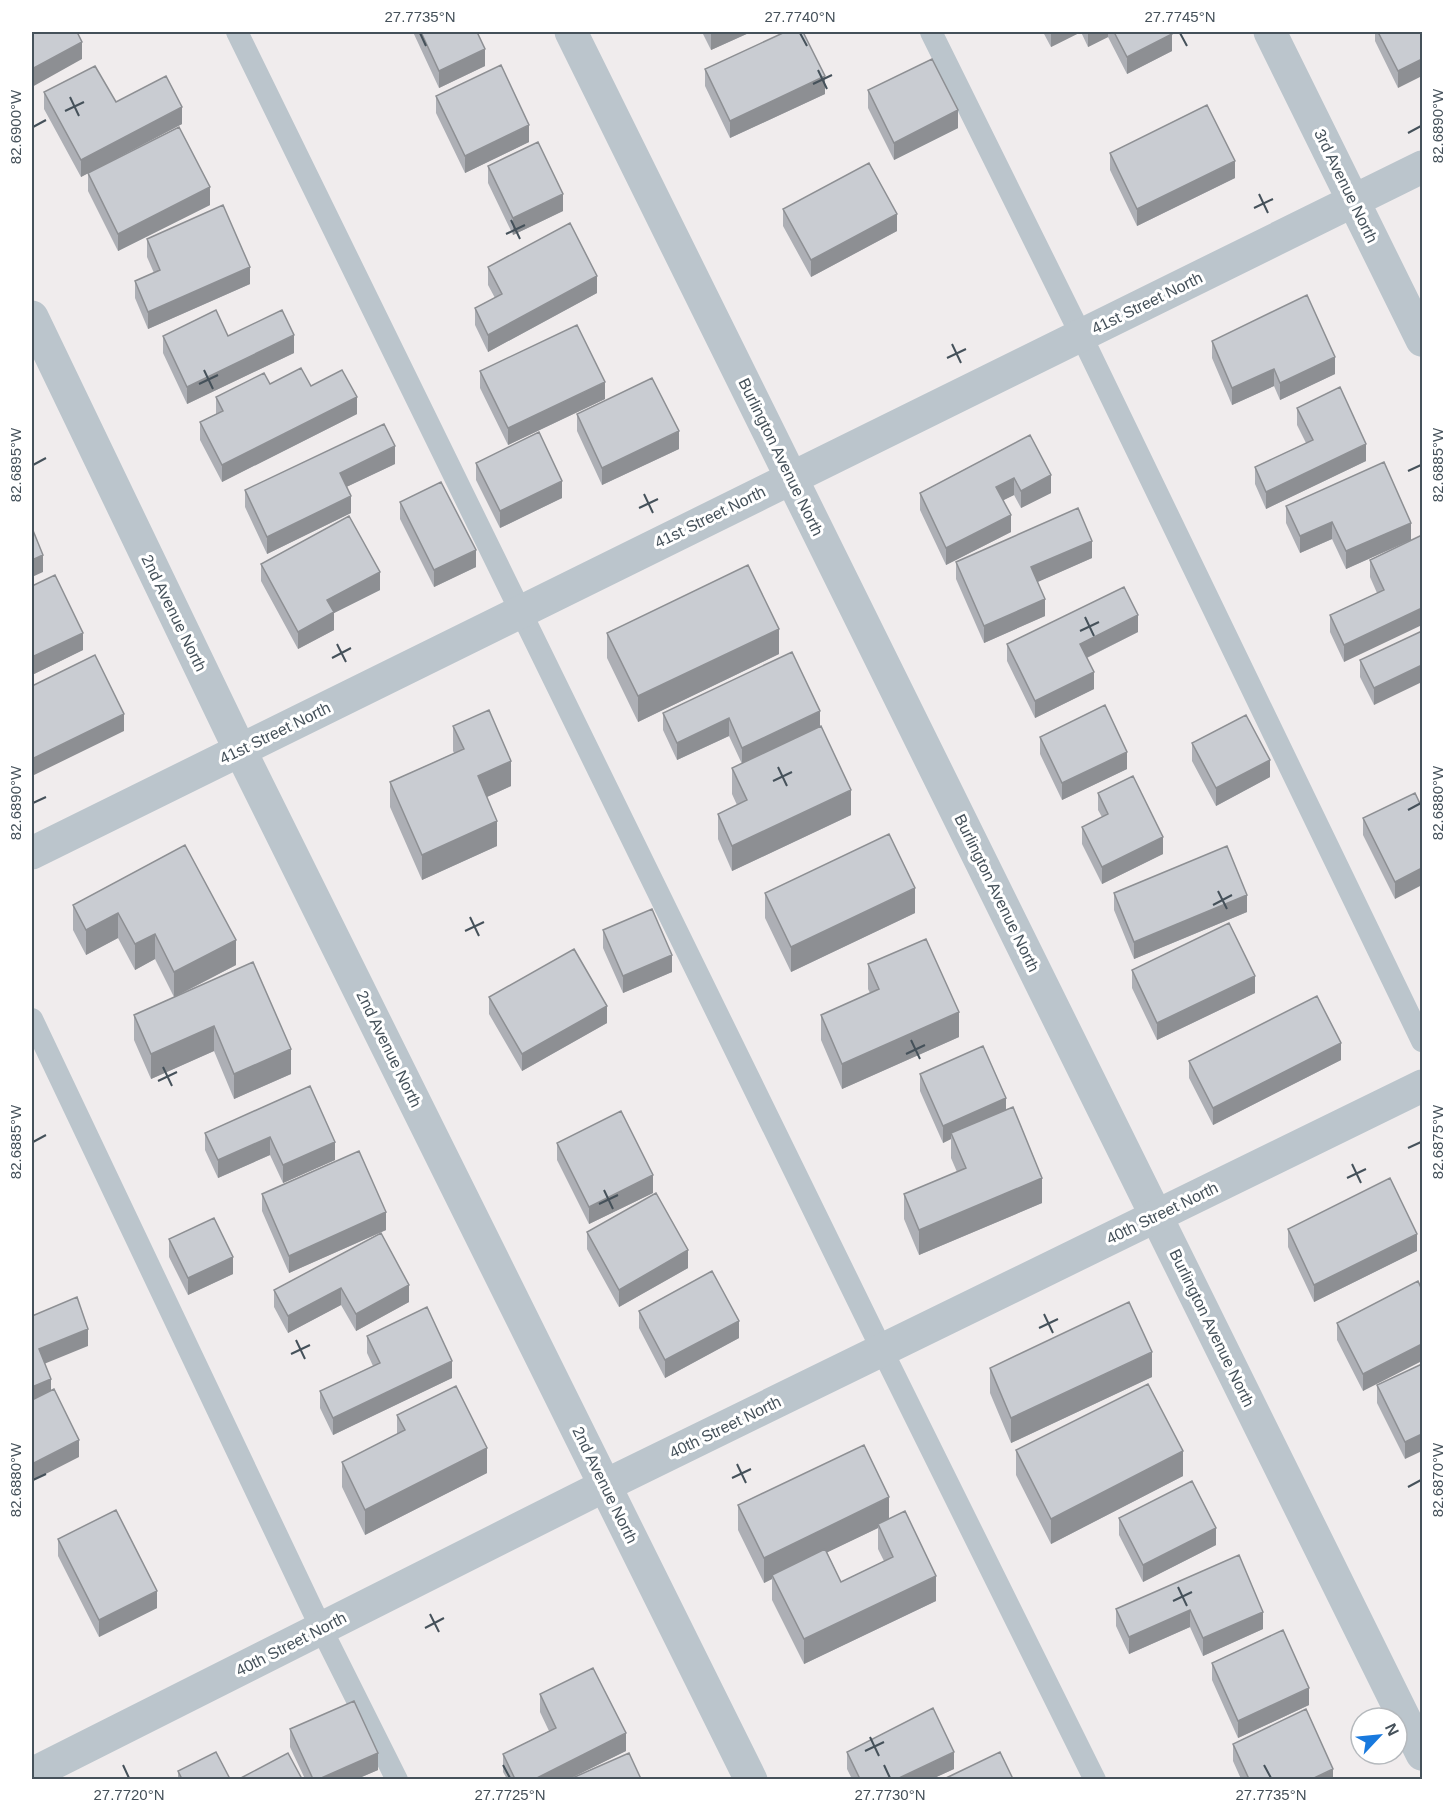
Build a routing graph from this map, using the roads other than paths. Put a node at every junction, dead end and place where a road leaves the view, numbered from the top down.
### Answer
1 (237, 32) edge
2 (571, 32) edge
3 (931, 32) edge
4 (1270, 32) edge
5 (1422, 167) edge
6 (1353, 201) junction
7 (32, 317) edge
8 (1081, 335) junction
9 (1422, 340) edge
10 (791, 476) junction
11 (522, 610) junction
12 (240, 750) junction
13 (32, 853) edge
14 (32, 1019) edge
15 (1422, 1041) edge
16 (1422, 1086) edge
17 (1156, 1216) junction
18 (882, 1350) junction
19 (606, 1485) junction
20 (321, 1628) junction
21 (1422, 1754) edge
22 (32, 1774) edge
23 (397, 1779) edge
24 (751, 1779) edge
25 (1095, 1779) edge

1 - 11 lane
2 - 10 street, Burlington Avenue North
3 - 8 lane
4 - 6 street, 3rd Avenue North
5 - 6 street, 41st Street North
6 - 8 street, 41st Street North
6 - 9 street, 3rd Avenue North
7 - 12 street, 2nd Avenue North
8 - 10 street, 41st Street North
8 - 15 lane
10 - 11 street, 41st Street North
10 - 17 street, Burlington Avenue North
11 - 12 street, 41st Street North
11 - 18 lane
12 - 13 street, 41st Street North
12 - 19 street, 2nd Avenue North
14 - 20 lane
16 - 17 street, 40th Street North
17 - 18 street, 40th Street North
17 - 21 street, Burlington Avenue North
18 - 19 street, 40th Street North
18 - 25 lane
19 - 20 street, 40th Street North
19 - 24 street, 2nd Avenue North
20 - 22 street, 40th Street North
20 - 23 lane

